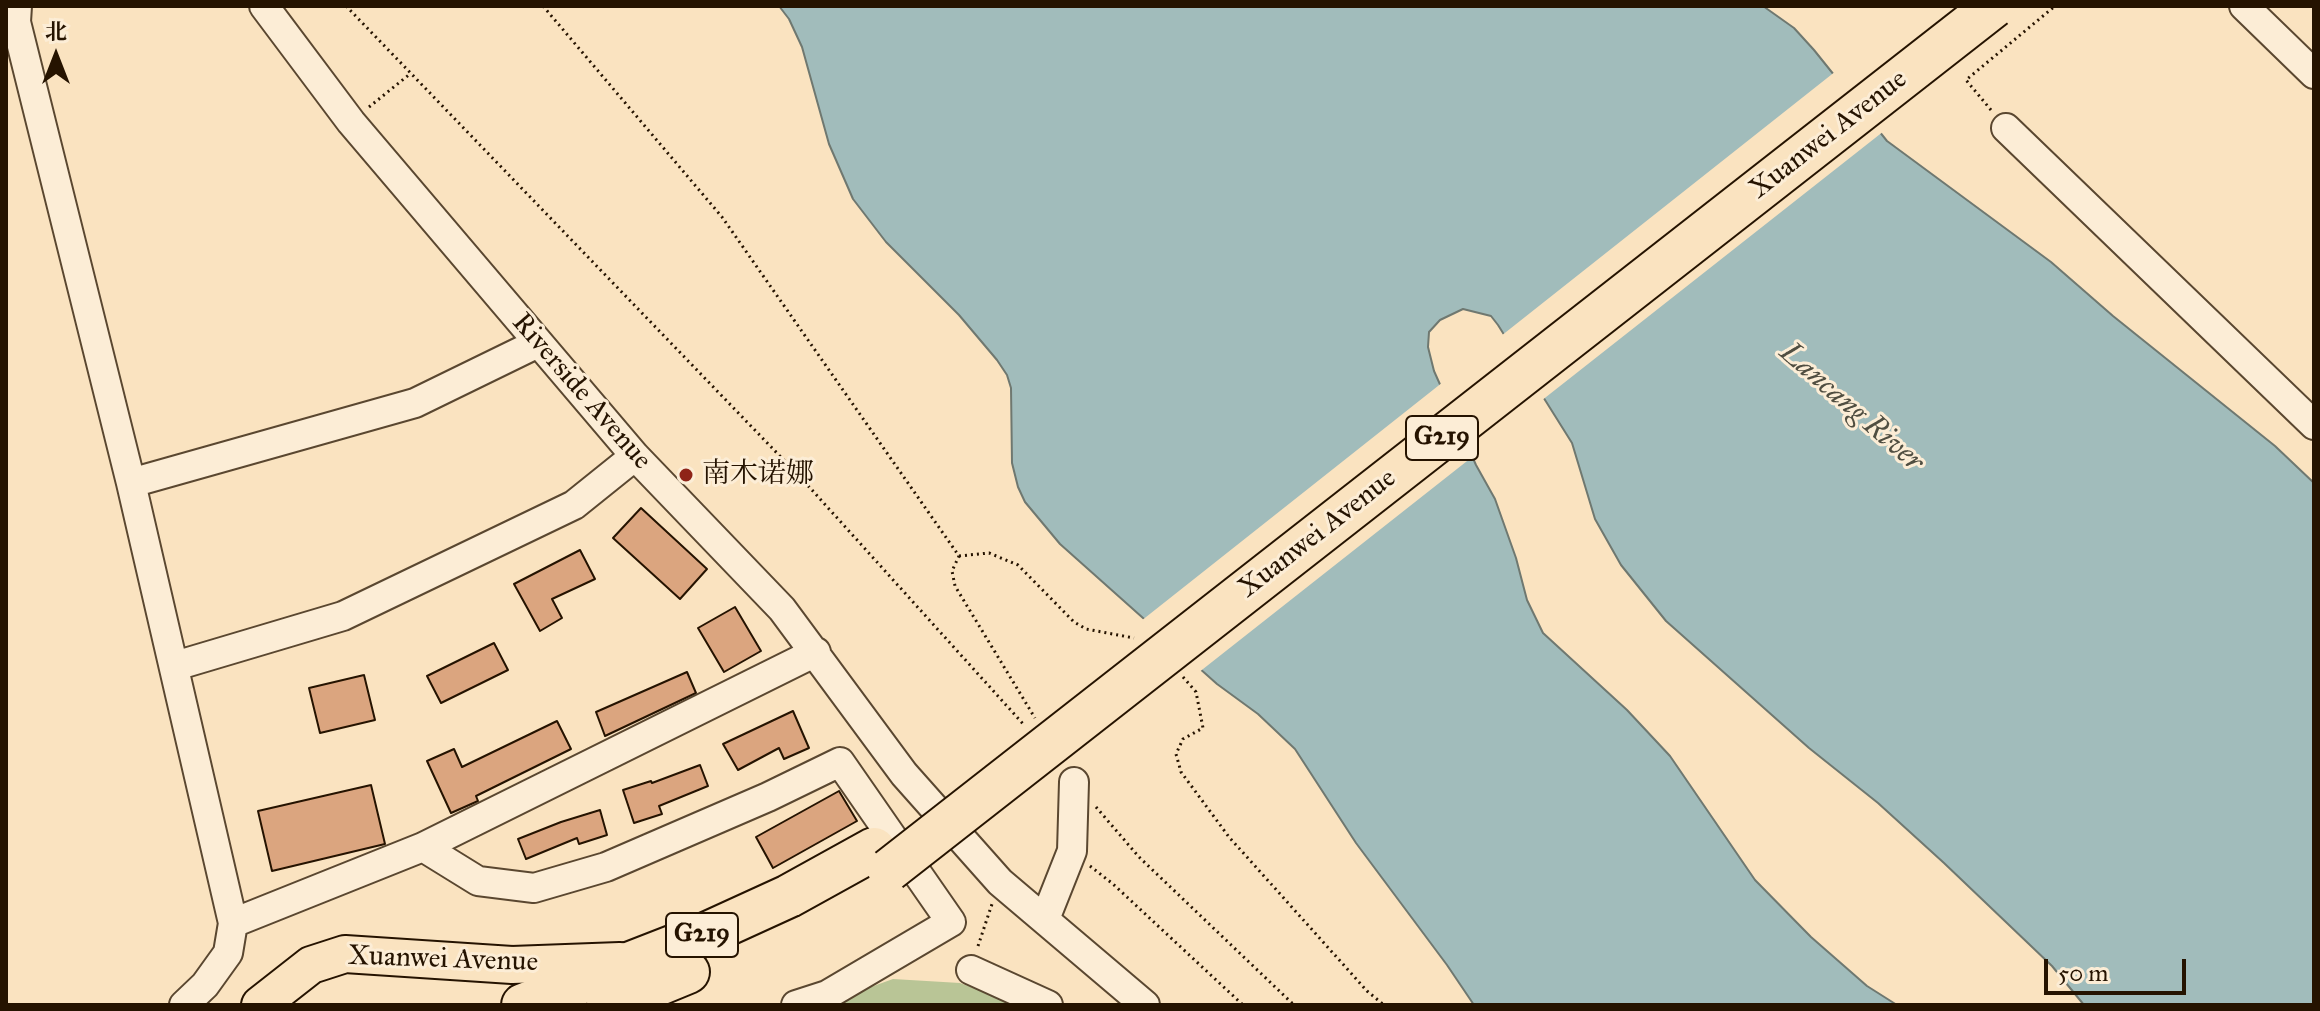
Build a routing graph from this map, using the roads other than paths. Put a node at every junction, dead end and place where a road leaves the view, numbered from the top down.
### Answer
1 (17, 6) edge
2 (264, 6) edge
3 (1953, 6) edge
4 (1994, 6) edge
5 (2244, 6) edge
6 (2314, 74) edge
7 (2006, 128) road end
8 (538, 343) junction
9 (2314, 425) edge
10 (635, 456) junction
11 (131, 483) junction
12 (816, 652) junction
13 (175, 666) junction
14 (1074, 782) road end
15 (423, 847) junction
16 (882, 859) junction
17 (1045, 919) junction
18 (233, 923) junction
19 (642, 960) junction
20 (971, 970) road end
21 (184, 1005) edge
22 (260, 1005) edge
23 (523, 1005) edge
24 (608, 1005) edge
25 (796, 1005) edge
26 (1048, 1005) edge
27 (1145, 1005) edge

1 - 11 street
2 - 8 street, Riverside Avenue
3 - 16 highway, Xuanwei Avenue / G219
4 - 16 highway, Xuanwei Avenue / G219, bridge
5 - 6 street
7 - 9 street
8 - 10 street, Riverside Avenue
8 - 11 street
10 - 12 street, Riverside Avenue
10 - 13 street
11 - 13 street
12 - 15 street
12 - 17 street, Riverside Avenue
13 - 18 street
14 - 17 street
15 - 18 street
15 - 25 street
16 - 19 highway, Xuanwei Avenue / G219
16 - 24 highway, Xuanwei Avenue / G219
17 - 27 street, Riverside Avenue
18 - 21 street
19 - 22 main road, Xuanwei Avenue
19 - 23 highway, Xuanwei Avenue / G219
20 - 26 street

